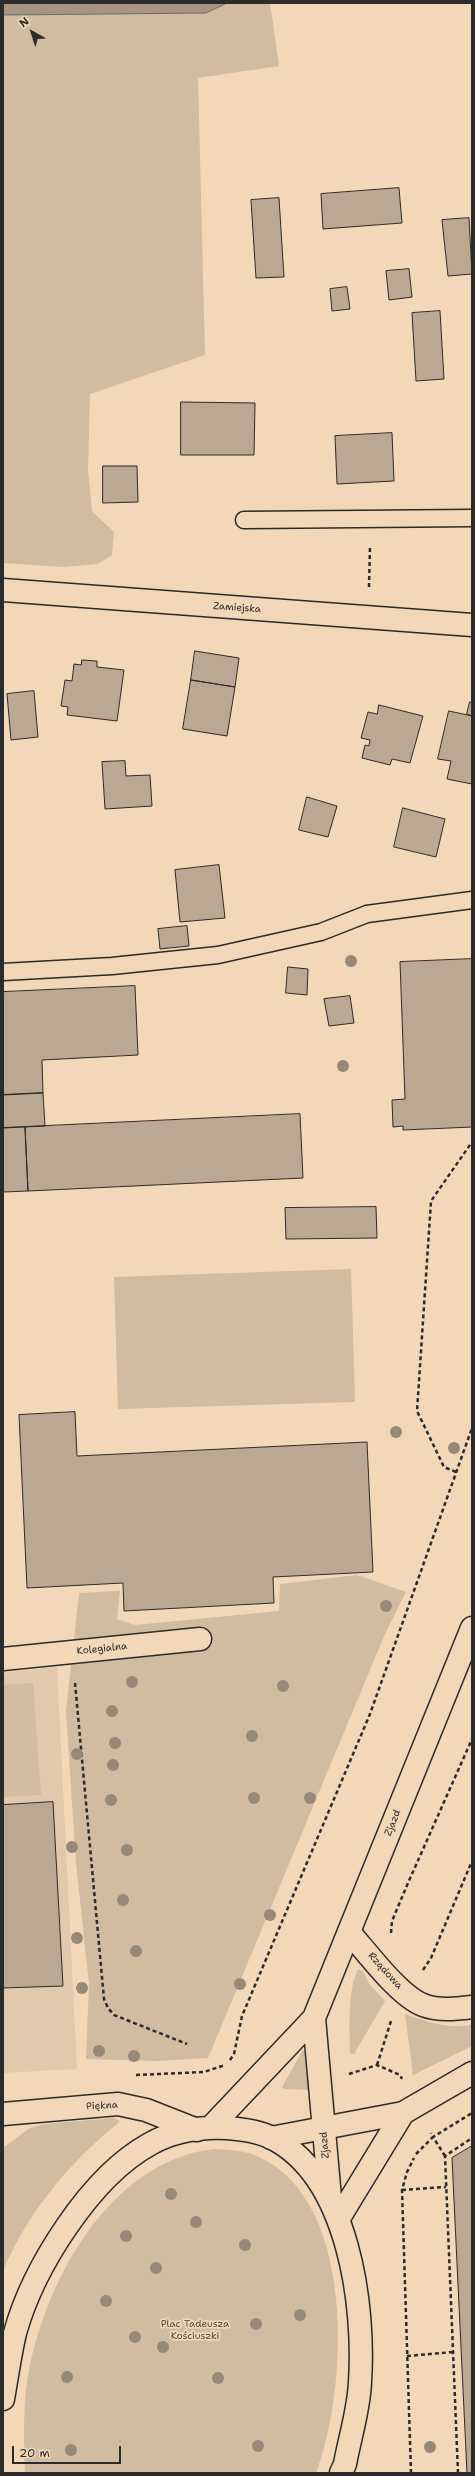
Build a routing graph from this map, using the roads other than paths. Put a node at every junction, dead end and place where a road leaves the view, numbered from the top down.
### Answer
1 (472, 518) edge
2 (244, 520) dead end
3 (3, 590) edge
4 (472, 625) edge
5 (472, 900) edge
6 (3, 972) edge
7 (472, 1628) edge
8 (200, 1639) dead end
9 (3, 1659) edge
10 (349, 1932) junction
11 (472, 2007) edge
12 (314, 2018) junction
13 (472, 2073) edge
14 (410, 2109) junction
15 (3, 2114) edge
16 (204, 2128) junction
17 (324, 2128) junction
18 (271, 2138) junction
19 (334, 2209) junction
20 (3, 2399) edge
21 (341, 2473) edge

1 - 2 lane
3 - 4 main road, Zamiejska
5 - 6 lane
7 - 10 main road, Zjazd
8 - 9 main road, Kolegialna
10 - 11 main road, Rządowa
10 - 12 main road, Zjazd
12 - 16 main road, Zjazd
12 - 17 main road, Zjazd
13 - 14 main road
14 - 17 main road
14 - 19 main road
15 - 16 main road, Piękna
16 - 18 main road
16 - 20 main road
17 - 18 main road
17 - 19 main road, Zjazd
18 - 19 main road
19 - 21 main road

